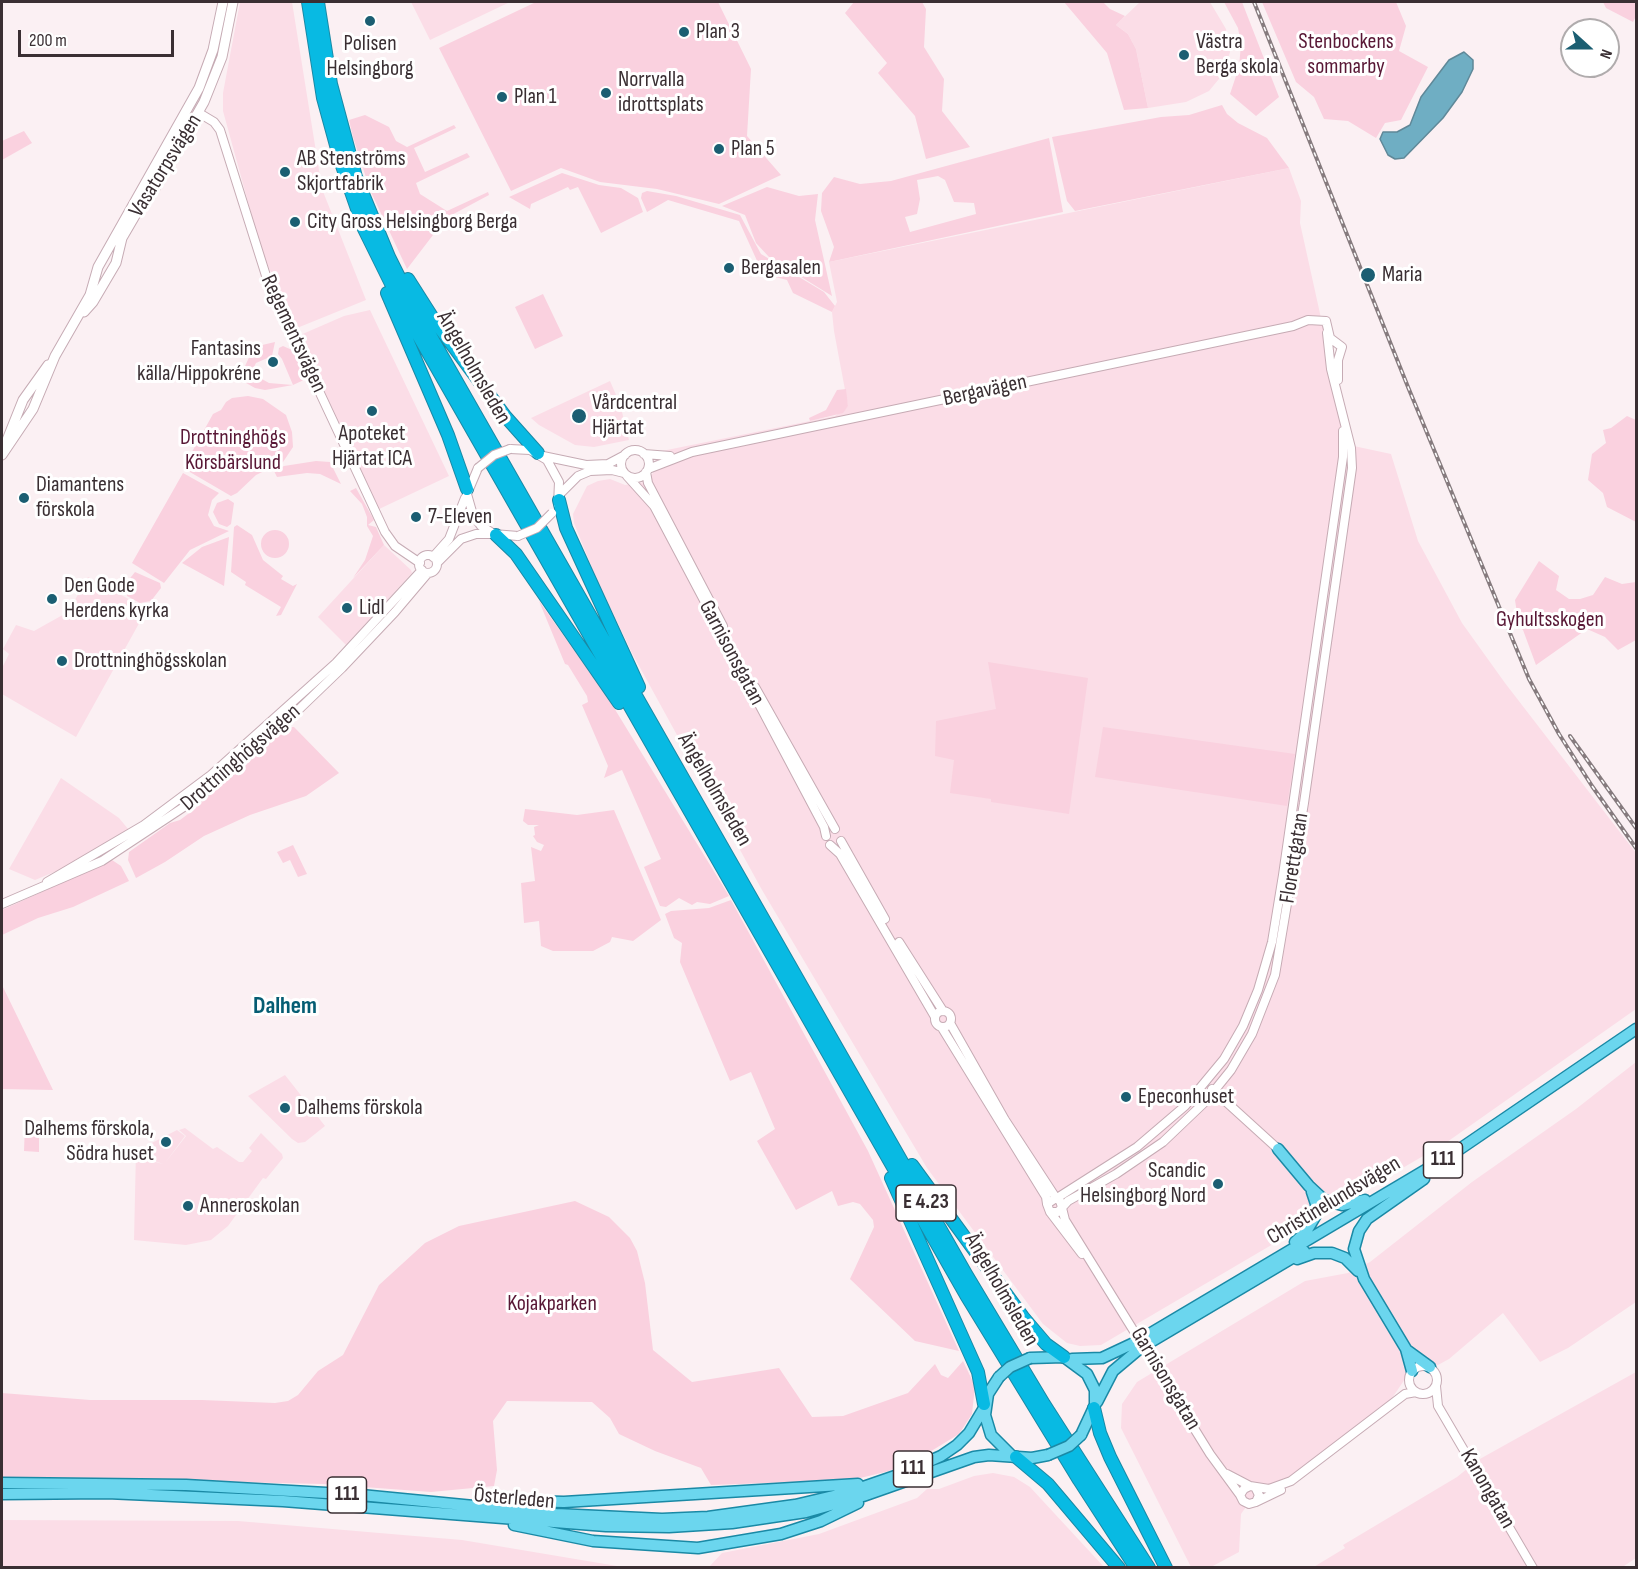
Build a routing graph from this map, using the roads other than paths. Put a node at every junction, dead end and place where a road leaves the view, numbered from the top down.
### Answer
1 (223, 2) edge
2 (233, 2) edge
3 (308, 2) edge
4 (318, 2) edge
5 (331, 84) junction
6 (198, 114) junction
7 (356, 208) junction
8 (76, 320) junction
9 (1326, 321) joint
10 (1328, 333) junction
11 (55, 356) junction
12 (1334, 359) junction
13 (1343, 420) junction
14 (2, 453) edge
15 (540, 454) junction
16 (644, 454) junction
17 (625, 455) junction
18 (677, 455) junction
19 (647, 470) junction
20 (626, 475) junction
21 (467, 492) junction
22 (560, 497) junction
23 (495, 534) junction
24 (428, 564) junction
25 (669, 753) junction
26 (676, 788) junction
27 (835, 829) junction
28 (826, 836) junction
29 (841, 841) junction
30 (831, 845) junction
31 (2, 904) edge
32 (943, 1011) junction
33 (935, 1017) junction
34 (950, 1023) junction
35 (942, 1028) junction
36 (1636, 1029) edge
37 (1636, 1037) edge
38 (845, 1061) junction
39 (1206, 1083) junction
40 (1214, 1091) junction
41 (870, 1127) junction
42 (1278, 1149) joint
43 (1426, 1177) junction
44 (1404, 1183) junction
45 (1309, 1186) junction
46 (1056, 1198) junction
47 (1047, 1204) junction
48 (1062, 1208) junction
49 (1050, 1212) junction
50 (1265, 1274) junction
51 (1242, 1279) junction
52 (1364, 1279) junction
53 (1108, 1285) junction
54 (1148, 1340) junction
55 (1136, 1347) junction
56 (1406, 1348) junction
57 (1067, 1358) junction
58 (1430, 1367) junction
59 (1411, 1372) junction
60 (1436, 1386) junction
61 (1418, 1393) junction
62 (984, 1406) junction
63 (1095, 1406) junction
64 (1387, 1408) junction
65 (1440, 1410) junction
66 (1014, 1457) junction
67 (1223, 1472) junction
68 (1290, 1481) junction
69 (887, 1483) junction
70 (2, 1485) edge
71 (1253, 1488) junction
72 (361, 1495) junction
73 (1240, 1495) junction
74 (1256, 1502) junction
75 (443, 1513) junction
76 (692, 1522) junction
77 (1119, 1568) edge
78 (1136, 1568) edge
79 (1149, 1568) edge
80 (1167, 1568) edge
81 (1533, 1568) edge

1 - 8 main road, Vasatorpsvägen
2 - 6 main road, Vasatorpsvägen
3 - 7 highway, Ängelholmsleden
4 - 5 highway, Ängelholmsleden
5 - 15 highway
5 - 25 highway, Ängelholmsleden
6 - 8 main road, Vasatorpsvägen
6 - 24 street, Regementsvägen
7 - 21 highway
7 - 26 highway, Ängelholmsleden
8 - 11 main road, Vasatorpsvägen
9 - 10 street, Florettgatan
9 - 18 street, Bergavägen
10 - 12 street, Florettgatan
10 - 12 street
11 - 14 main road, Vasatorpsvägen
11 - 14 main road, Vasatorpsvägen
12 - 13 street, Florettgatan
13 - 39 street, Florettgatan
13 - 40 street, Florettgatan
15 - 17 street
15 - 21 street, bridge
15 - 22 street
16 - 17 street
16 - 18 street, Bergavägen
16 - 19 street
17 - 20 street
18 - 19 street, Bergavägen
19 - 20 street
19 - 27 street, Garnisonsgatan
20 - 22 street
20 - 28 street, Garnisonsgatan
21 - 23 street
21 - 24 street, Drottninghögsvägen
22 - 23 street, bridge
22 - 25 highway
23 - 24 street, Drottninghögsvägen
23 - 26 highway
24 - 31 street, Drottninghögsvägen
25 - 38 highway, Ängelholmsleden
26 - 41 highway, Ängelholmsleden
27 - 28 street
27 - 29 street, Garnisonsgatan
28 - 30 street, Garnisonsgatan
29 - 30 street
29 - 32 street, Garnisonsgatan
30 - 33 street, Garnisonsgatan
32 - 33 street
32 - 34 street, Garnisonsgatan
33 - 35 street, Garnisonsgatan
34 - 35 street
34 - 46 street, Garnisonsgatan
35 - 47 street, Garnisonsgatan
36 - 44 main road, Christinelundsvägen / 111
37 - 43 main road, Christinelundsvägen / 111
38 - 57 highway
38 - 79 highway, Ängelholmsleden / E 4.23
39 - 40 street
39 - 46 street, Florettgatan
40 - 42 street
40 - 48 street, Florettgatan
41 - 62 highway
41 - 78 highway, Ängelholmsleden / E 4.23
42 - 45 main road
43 - 50 main road, Christinelundsvägen / 111
43 - 52 main road
44 - 45 main road
44 - 51 main road, Christinelundsvägen / 111
45 - 51 main road
46 - 47 street
46 - 48 street, Garnisonsgatan
47 - 49 street, Garnisonsgatan
48 - 49 street
48 - 53 street, Garnisonsgatan
49 - 53 street, Garnisonsgatan
50 - 52 main road
50 - 54 main road, Christinelundsvägen / 111
51 - 54 main road, Christinelundsvägen / 111
52 - 56 main road
53 - 67 street, Garnisonsgatan
54 - 55 main road, Christinelundsvägen / 111, bridge
55 - 57 main road, Christinelundsvägen / 111
55 - 63 main road, Christinelundsvägen / 111
56 - 58 main road
56 - 59 main road
57 - 62 main road, 111, bridge
57 - 63 main road
58 - 59 street
58 - 60 street
59 - 61 street
59 - 64 street
60 - 61 street
60 - 65 street, Kanongatan
61 - 64 street
61 - 65 street, Kanongatan
62 - 66 main road
62 - 69 main road, Österleden / 111
63 - 66 main road, 111, bridge
63 - 80 highway
64 - 68 street
65 - 81 street, Kanongatan
66 - 69 main road, Österleden / 111
66 - 77 highway
67 - 71 street
67 - 73 street, Garnisonsgatan
68 - 71 street
68 - 74 street
69 - 72 main road
69 - 75 main road
69 - 76 main road, Österleden / 111
70 - 72 main road, Österleden / 111
70 - 75 main road, Österleden / 111
71 - 73 street
71 - 74 street
72 - 76 main road, Österleden / 111
73 - 74 street, Garnisonsgatan
75 - 76 main road, Österleden / 111

